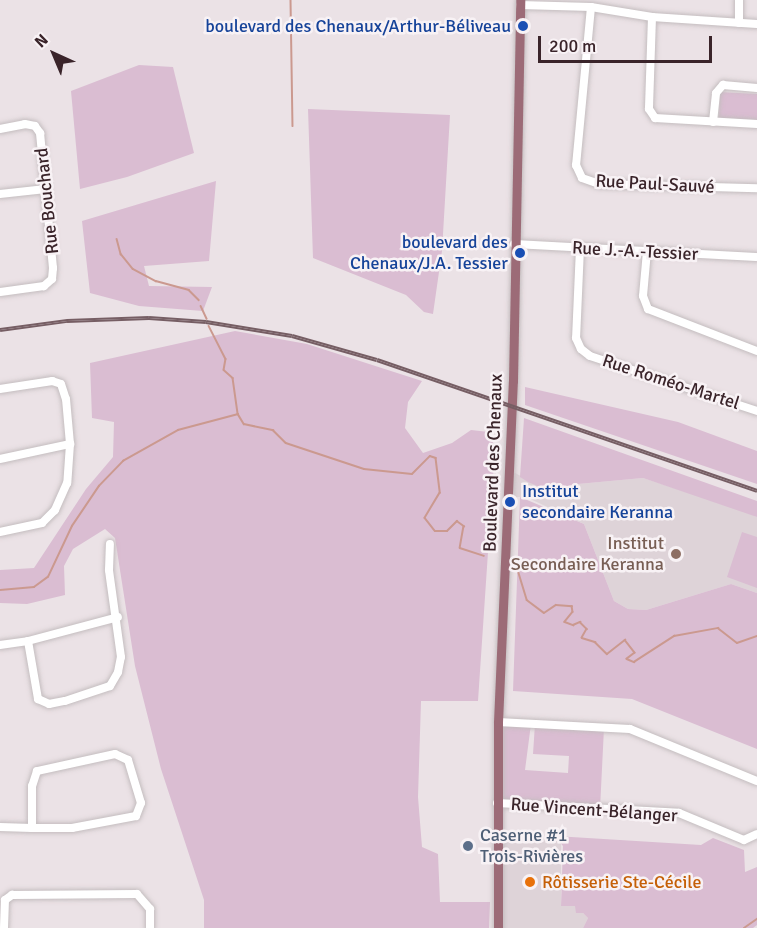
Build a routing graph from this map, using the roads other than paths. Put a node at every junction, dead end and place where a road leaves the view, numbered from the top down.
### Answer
1 (739, 0) edge
2 (520, 2) edge
3 (591, 7) junction
4 (652, 17) junction
5 (739, 23) junction
6 (757, 24) edge
7 (757, 88) edge
8 (713, 122) junction
9 (757, 124) edge
10 (0, 129) edge
11 (45, 189) junction
12 (757, 189) edge
13 (0, 194) edge
14 (514, 244) junction
15 (580, 248) junction
16 (647, 251) junction
17 (757, 257) edge
18 (0, 292) edge
19 (757, 351) edge
20 (0, 388) edge
21 (757, 411) edge
22 (70, 444) junction
23 (0, 459) edge
24 (0, 532) edge
25 (110, 544) dead end
26 (118, 617) junction
27 (28, 641) junction
28 (0, 645) edge
29 (498, 722) junction
30 (757, 781) edge
31 (497, 803) junction
32 (0, 827) edge
33 (32, 828) junction
34 (757, 834) edge
35 (4, 928) edge
36 (150, 928) edge
37 (498, 928) edge

1 - 5 street
2 - 3 street
2 - 14 main road, Boulevard des Chenaux
3 - 4 street
3 - 12 street, Rue Paul-Sauvé
4 - 5 street
4 - 8 street
5 - 6 street
7 - 8 street
8 - 9 street
10 - 11 street, Rue Bouchard
11 - 13 street
11 - 18 street, Rue Bouchard
14 - 15 street, Rue J.-A.-Tessier
14 - 29 main road, Boulevard des Chenaux
15 - 16 street, Rue J.-A.-Tessier
15 - 21 street, Rue Roméo-Martel
16 - 17 street, Rue J.-A.-Tessier
16 - 19 street
20 - 22 street
22 - 23 street
22 - 24 street
25 - 26 street
26 - 27 street
26 - 27 street
27 - 28 street
29 - 30 street
29 - 31 main road, Boulevard des Chenaux
31 - 34 street, Rue Vincent-Bélanger
31 - 37 main road, Boulevard des Chenaux
32 - 33 street
33 - 33 street
35 - 36 street

